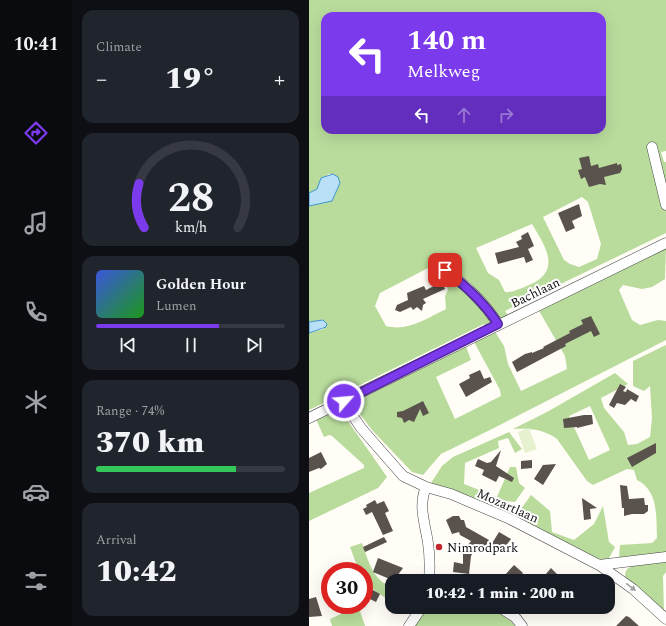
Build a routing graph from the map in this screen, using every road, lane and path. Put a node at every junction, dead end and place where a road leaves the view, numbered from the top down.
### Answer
1 (652, 147) dead end
2 (666, 205) edge
3 (666, 243) edge
4 (445, 270) dead end
5 (498, 324) junction
6 (349, 410) dead end
7 (309, 418) edge
8 (426, 487) junction
9 (666, 557) edge
10 (599, 565) junction
11 (430, 574) edge
12 (417, 614) edge
13 (510, 614) edge
14 (666, 619) edge
15 (409, 626) edge
16 (522, 626) edge

1 - 2 street
3 - 5 street, Bachlaan
4 - 5 street
5 - 7 street, Bachlaan
6 - 8 street, Mozartlaan
8 - 10 street, Mozartlaan
8 - 11 street
9 - 10 street
10 -> 14 street, Mozartlaan
12 - 15 street
13 - 16 street

